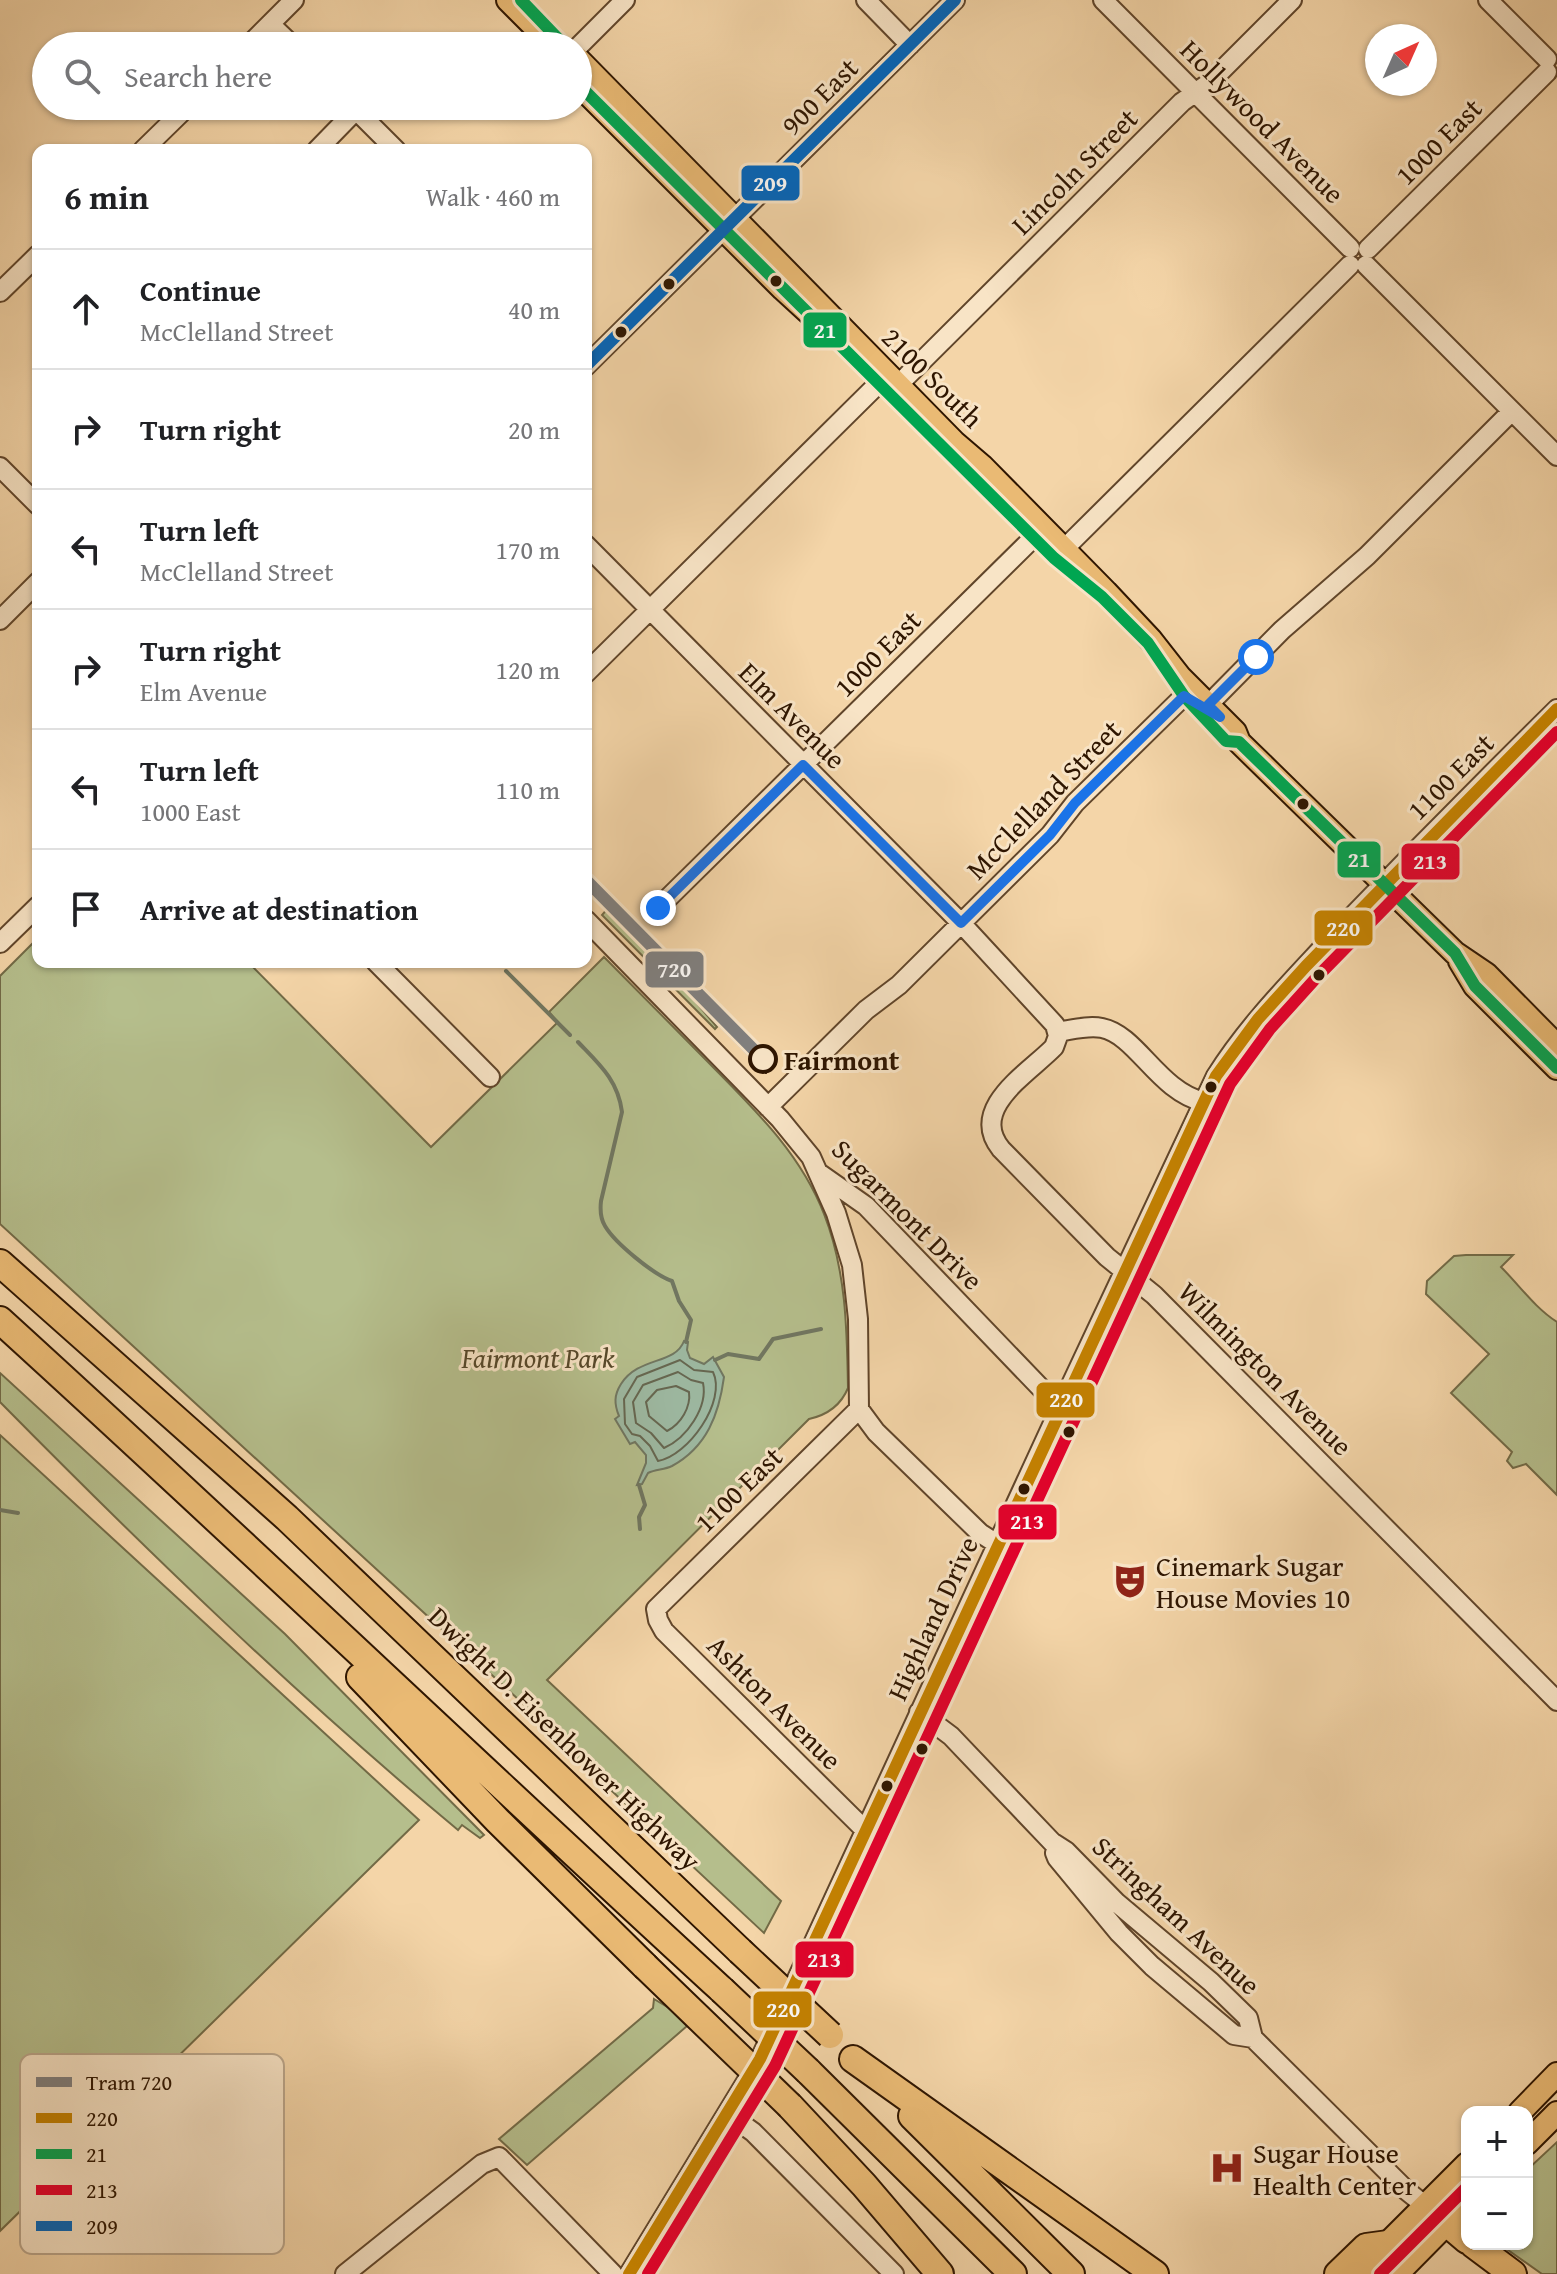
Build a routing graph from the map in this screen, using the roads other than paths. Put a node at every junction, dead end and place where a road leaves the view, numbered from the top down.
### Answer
1 (294, 0) edge
2 (496, 0) edge
3 (508, 0) edge
4 (521, 0) edge
5 (625, 0) edge
6 (866, 0) edge
7 (955, 0) edge
8 (1103, 0) edge
9 (1292, 0) edge
10 (1488, 0) edge
11 (270, 24) junction
12 (262, 32) edge
13 (278, 32) edge
14 (527, 32) edge
15 (540, 32) edge
16 (552, 32) edge
17 (592, 33) edge
18 (910, 45) junction
19 (1552, 66) edge
20 (592, 73) edge
21 (592, 85) edge
22 (1195, 93) junction
23 (592, 97) edge
24 (174, 120) edge
25 (343, 120) edge
26 (366, 120) edge
27 (650, 131) junction
28 (149, 144) edge
29 (322, 144) edge
30 (390, 144) edge
31 (730, 224) junction
32 (1359, 257) junction
33 (32, 261) edge
34 (0, 292) edge
35 (592, 352) edge
36 (896, 389) junction
37 (1512, 411) junction
38 (1557, 456) edge
39 (0, 467) edge
40 (32, 499) edge
41 (1003, 506) junction
42 (1033, 538) junction
43 (1064, 549) junction
44 (592, 551) edge
45 (32, 588) edge
46 (650, 610) junction
47 (0, 620) edge
48 (592, 667) edge
49 (1184, 696) junction
50 (1557, 709) edge
51 (1214, 711) junction
52 (1239, 742) junction
53 (803, 765) junction
54 (1383, 882) junction
55 (658, 908) dead end
56 (32, 912) edge
57 (961, 923) junction
58 (592, 926) edge
59 (0, 943) edge
60 (1455, 953) junction
61 (382, 968) edge
62 (1057, 1032) junction
63 (1557, 1046) edge
64 (1557, 1068) edge
65 (490, 1077) dead end
66 (1204, 1102) junction
67 (768, 1107) junction
68 (819, 1173) junction
69 (0, 1263) edge
70 (1125, 1271) junction
71 (0, 1320) edge
72 (1060, 1408) junction
73 (859, 1409) junction
74 (157, 1462) junction
75 (997, 1544) junction
76 (656, 1609) joint
77 (1557, 1701) edge
78 (919, 1712) junction
79 (865, 1830) junction
80 (853, 2059) junction
81 (1557, 2074) edge
82 (1526, 2106) edge
83 (1557, 2113) edge
84 (728, 2114) junction
85 (1533, 2137) edge
86 (499, 2157) junction
87 (1461, 2174) edge
88 (1461, 2205) edge
89 (1437, 2214) junction
90 (1461, 2235) edge
91 (1388, 2244) junction
92 (1481, 2250) edge
93 (1499, 2250) edge
94 (345, 2274) edge
95 (364, 2274) edge
96 (613, 2274) edge
97 (629, 2274) edge
98 (894, 2274) edge
99 (940, 2274) edge
100 (1013, 2274) edge
101 (1071, 2274) edge
102 (1155, 2274) edge
103 (1338, 2274) edge
104 (1357, 2274) edge
105 (1397, 2274) edge
106 (1513, 2274) edge
107 (1526, 2274) edge

1 - 11 street
2 - 14 main road
3 - 15 main road
4 - 16 main road
5 - 17 street
6 - 18 street
7 - 18 street, 900 East
8 - 22 street, Hollywood Avenue
9 - 22 street, Lincoln Street
10 - 19 street
11 - 12 street
11 - 13 street
18 - 31 street, 900 East
19 - 32 street, 1000 East
20 - 27 main road, 2100 South
21 - 27 main road
22 - 32 street, Hollywood Avenue
22 - 36 street, Lincoln Street
23 - 31 main road, 2100 South
24 - 28 street
25 - 29 street
26 - 30 street
27 - 31 main road, 2100 South
31 - 35 street, 900 East
31 - 36 main road, 2100 South
32 - 37 street, Hollywood Avenue
32 - 43 street, 1000 East
33 - 34 street
36 - 41 main road, 2100 South
36 - 43 main road, 2100 South
36 - 46 street, Lincoln Street
37 - 38 street, Hollywood Avenue
37 - 51 street
39 - 40 street
41 - 42 main road, 2100 South
41 - 43 main road
42 - 49 main road, 2100 South
42 - 53 street, 1000 East
43 - 51 main road, 2100 South
44 - 46 street, Elm Avenue
45 - 47 street
46 - 48 street, Lincoln Street
46 - 53 street, Elm Avenue
49 - 51 main road
49 - 52 main road, 2100 South
49 - 57 street, McClelland Street
50 - 54 street, 1100 East
51 - 52 main road, 2100 South
52 - 54 main road, 2100 South
53 - 55 street, 1000 East
53 - 57 street, Elm Avenue
54 - 60 main road, 2100 South
54 - 66 street, Highland Drive
56 - 59 street
57 - 62 street
57 - 67 street, McClelland Street
58 - 67 street, Sugarmont Drive
60 - 63 main road, 2100 South
60 - 64 main road, 2100 South
61 - 65 street
62 - 66 street
62 - 70 street, Wilmington Avenue
66 - 70 street, Highland Drive
67 - 68 street, Sugarmont Drive
68 - 72 street, Sugarmont Drive
68 - 73 street
69 - 80 highway, Dwight D. Eisenhower Highway, bridge
70 - 72 street, Highland Drive
70 - 77 street, Wilmington Avenue
71 - 74 highway
72 - 75 street, Highland Drive
73 - 75 street
73 - 76 street, 1100 East
74 - 99 highway, bridge
74 - 100 highway, bridge
75 - 78 street, Highland Drive
76 - 79 street, Ashton Avenue
78 - 79 street, Highland Drive
78 - 89 street, Stringham Avenue
79 - 84 street, Highland Drive
80 - 101 highway, Dwight D. Eisenhower Highway
80 - 102 highway
81 - 82 main road
83 - 85 main road
84 - 97 street, Highland Drive
84 - 98 street
86 - 94 street
86 - 95 street
86 - 96 street
87 - 89 main road
88 - 89 main road
89 - 90 highway
89 - 91 main road
89 - 105 main road
91 - 103 highway
91 - 104 main road
92 - 106 highway
93 - 107 highway

